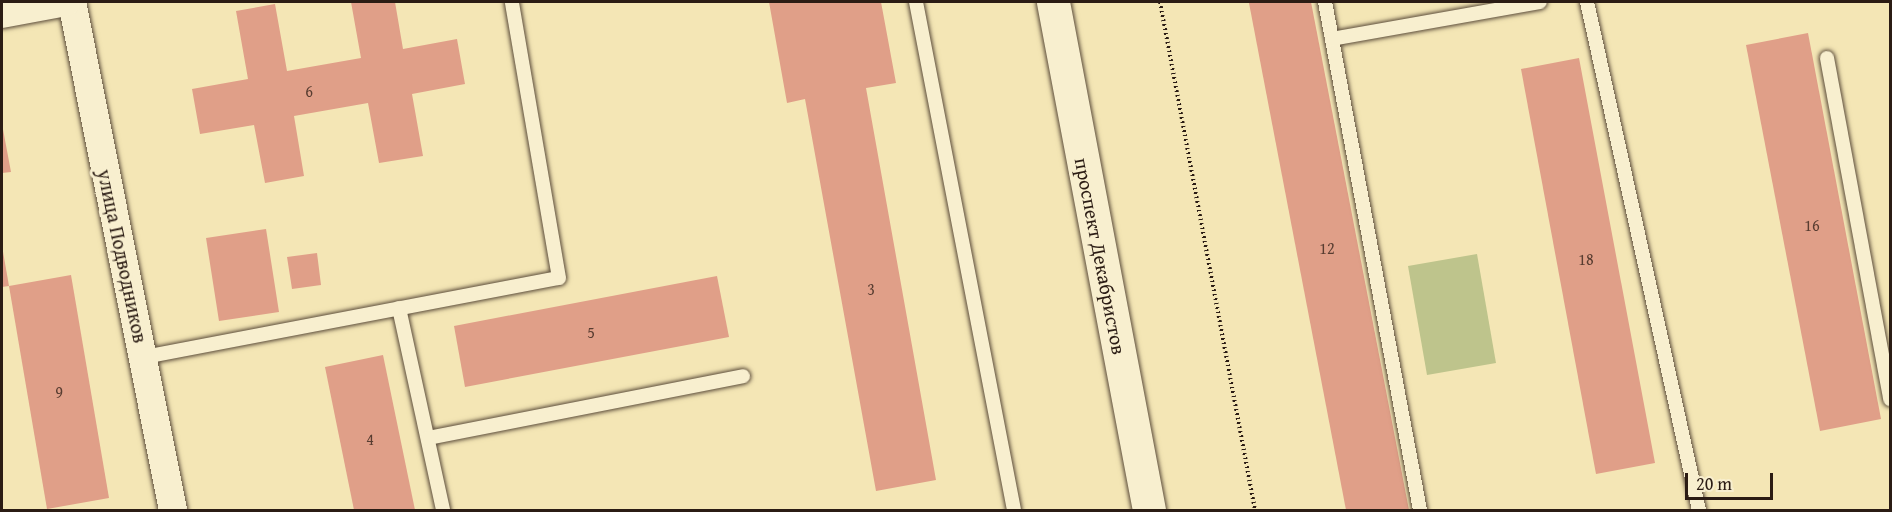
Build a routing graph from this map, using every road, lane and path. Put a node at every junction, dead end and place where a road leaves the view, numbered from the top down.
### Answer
1 (66, 2) edge
2 (72, 2) edge
3 (512, 2) edge
4 (916, 2) edge
5 (1053, 2) edge
6 (1160, 2) edge
7 (1325, 2) edge
8 (1540, 2) edge
9 (1587, 2) edge
10 (2, 14) edge
11 (1332, 39) junction
12 (1827, 58) dead end
13 (399, 308) junction
14 (144, 357) junction
15 (743, 375) dead end
16 (1890, 399) edge
17 (428, 438) junction
18 (173, 510) edge
19 (443, 510) edge
20 (1014, 510) edge
21 (1149, 510) edge
22 (1255, 510) edge
23 (1420, 510) edge
24 (1699, 510) edge

1 - 10 street
2 - 14 street, улица Подводников
3 - 13 lane
4 - 20 lane
5 - 21 main road, проспект Декабристов
6 - 22 path
7 - 11 lane
8 - 11 lane
9 - 24 lane
11 - 23 lane
12 - 16 lane
13 - 14 lane
13 - 17 lane
14 - 18 street, улица Подводников
15 - 17 lane
17 - 19 lane

